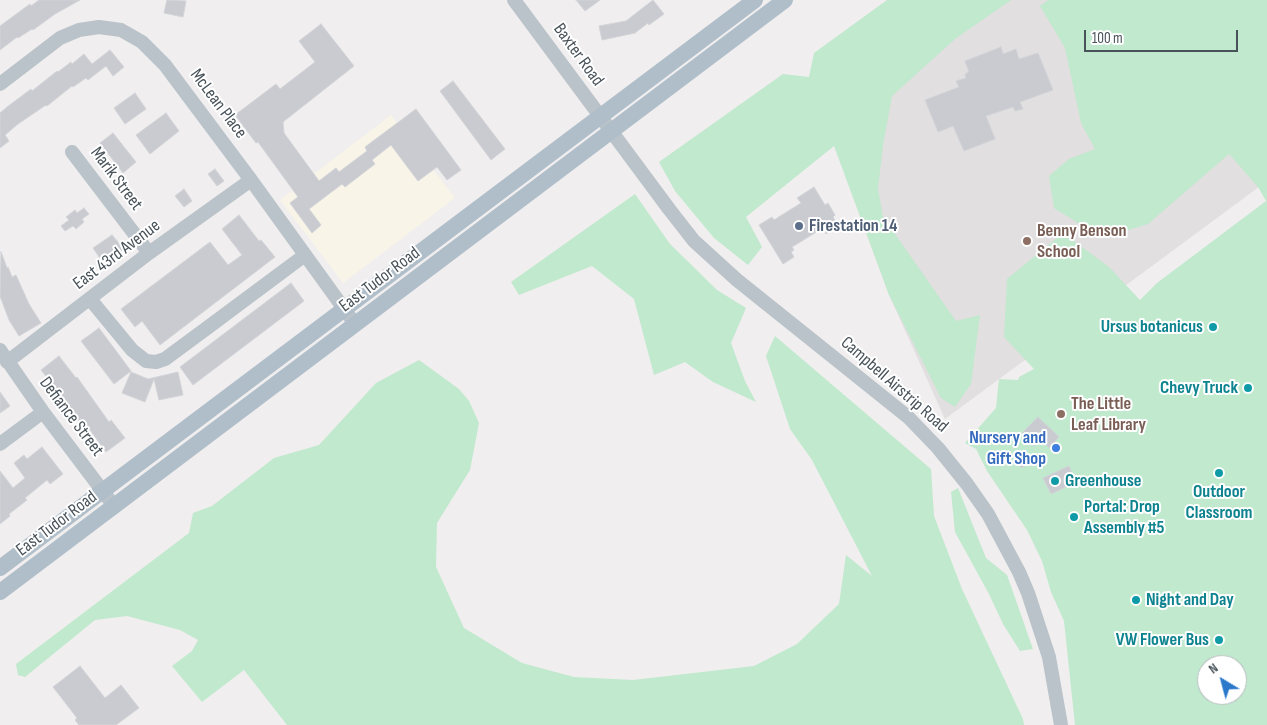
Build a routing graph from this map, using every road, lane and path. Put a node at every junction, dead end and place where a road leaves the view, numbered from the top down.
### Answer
1 (514, 0) edge
2 (755, 0) edge
3 (785, 0) edge
4 (0, 84) edge
5 (600, 116) junction
6 (611, 132) junction
7 (72, 152) dead end
8 (251, 180) junction
9 (149, 253) junction
10 (305, 255) junction
11 (90, 299) junction
12 (344, 309) junction
13 (355, 324) junction
14 (3, 356) edge
15 (43, 412) junction
16 (0, 444) edge
17 (103, 491) junction
18 (114, 506) junction
19 (0, 568) edge
20 (0, 592) edge
21 (1061, 725) edge

1 - 5 street, Baxter Road
2 - 5 main road, East Tudor Road
3 - 6 main road, East Tudor Road
4 - 8 street, McLean Place
5 - 6 street, Baxter Road
5 - 12 main road, East Tudor Road
6 - 13 main road, East Tudor Road
6 - 21 street, Campbell Airstrip Road
7 - 9 street, Marik Street
8 - 9 street, East 43rd Avenue
8 - 10 street, McLean Place
9 - 11 street, East 43rd Avenue
10 - 11 street
10 - 12 street, McLean Place
11 - 14 street, East 43rd Avenue
12 - 13 street, McLean Place
12 - 17 main road, East Tudor Road
13 - 18 main road, East Tudor Road
14 - 15 street, Defiance Street
15 - 16 street
15 - 17 street, Defiance Street
17 - 18 street, Defiance Street
17 - 19 main road, East Tudor Road
18 - 20 main road, East Tudor Road

